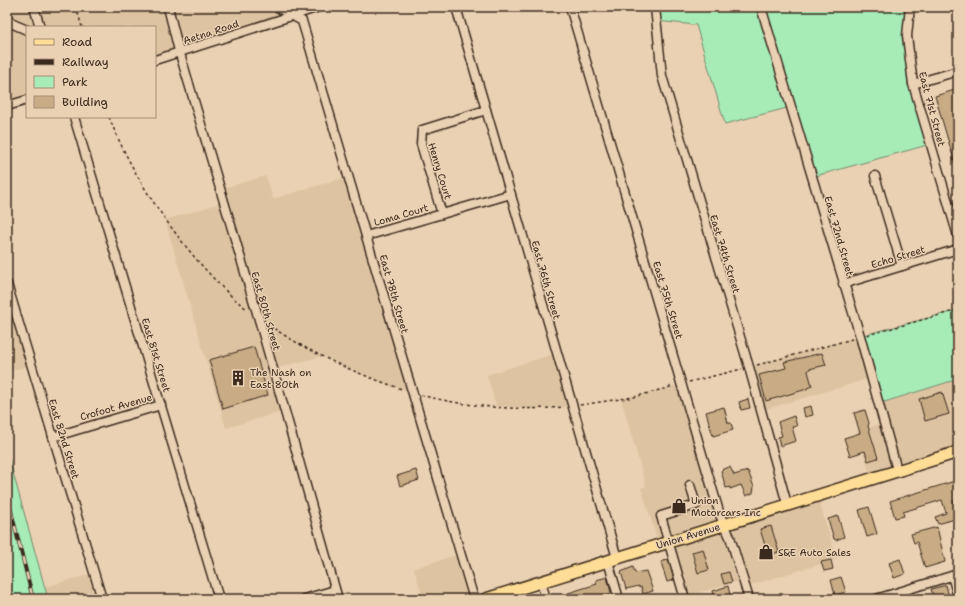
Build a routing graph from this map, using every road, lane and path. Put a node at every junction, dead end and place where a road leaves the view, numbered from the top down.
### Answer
1 (34, 7) edge
2 (76, 7) edge
3 (168, 7) edge
4 (277, 7) edge
5 (318, 7) edge
6 (456, 7) edge
7 (570, 7) edge
8 (655, 7) edge
9 (762, 7) edge
10 (910, 7) edge
11 (294, 15) junction
12 (7, 18) edge
13 (40, 26) edge
14 (82, 26) edge
15 (26, 30) edge
16 (180, 52) junction
17 (156, 60) edge
18 (958, 71) edge
19 (913, 84) junction
20 (26, 100) edge
21 (7, 106) edge
22 (486, 110) junction
23 (74, 118) edge
24 (109, 118) edge
25 (875, 176) dead end
26 (511, 194) junction
27 (442, 214) junction
28 (956, 221) edge
29 (366, 236) junction
30 (958, 236) edge
31 (958, 249) edge
32 (902, 266) junction
33 (7, 284) edge
34 (843, 284) junction
35 (244, 306) dead end
36 (958, 310) edge
37 (267, 323) dead end
38 (865, 335) dead end
39 (856, 338) dead end
40 (755, 365) dead end
41 (742, 369) dead end
42 (688, 382) dead end
43 (678, 385) dead end
44 (405, 390) dead end
45 (418, 394) dead end
46 (161, 404) junction
47 (577, 405) dead end
48 (568, 407) dead end
49 (53, 436) junction
50 (958, 452) edge
51 (897, 470) junction
52 (690, 485) dead end
53 (787, 504) junction
54 (725, 525) junction
55 (669, 542) junction
56 (612, 559) junction
57 (955, 575) edge
58 (541, 582) junction
59 (335, 590) junction
60 (958, 596) edge
61 (102, 599) edge
62 (220, 599) edge
63 (304, 599) edge
64 (338, 599) edge
65 (474, 599) edge
66 (486, 599) edge
67 (546, 599) edge
68 (619, 599) edge
69 (685, 599) edge
70 (749, 599) edge
71 (876, 599) edge

1 - 13 street
2 - 14 path
3 - 16 street, East 80th Street
4 - 11 street
5 - 11 street, Aetna Road
6 - 22 street, East 76th Street
7 - 54 street, East 75th Street
8 - 53 street, East 74th Street
9 - 34 street, East 72nd Street
10 - 19 street, East 71st Street
11 - 16 street, Aetna Road
11 - 29 street, East 78th Street
12 - 15 street
16 - 17 street, Aetna Road
16 - 59 street, East 80th Street
18 - 19 street
19 - 28 street, East 71st Street
20 - 21 street
22 - 26 street, East 76th Street
22 - 27 street, Henry Court
23 - 46 street, East 81st Street
24 - 35 path
25 - 32 street
26 - 27 street, Loma Court
26 - 56 street, East 76th Street
27 - 29 street, Loma Court
28 - 30 street, East 71st Street
29 - 65 street, East 78th Street
31 - 32 street, Echo Street
32 - 34 street, Echo Street
33 - 49 street, East 82nd Street
34 - 51 street, East 72nd Street
36 - 38 path
37 - 44 path
39 - 40 path
41 - 42 path
43 - 47 path
45 - 48 path
46 - 49 street, Crofoot Avenue
46 - 62 street, East 81st Street
49 - 61 street, East 82nd Street
50 - 51 main road, Union Avenue
51 - 53 main road, Union Avenue
52 - 55 street
53 - 54 main road, Union Avenue
54 - 55 main road, Union Avenue
54 - 70 street, East 75th Street
55 - 56 main road, Union Avenue
55 - 69 street
56 - 58 main road, Union Avenue
56 - 68 street, East 76th Street
57 - 60 street
57 - 71 street
58 - 66 main road, Union Avenue
58 - 67 street
59 - 63 street
59 - 64 street, East 80th Street

